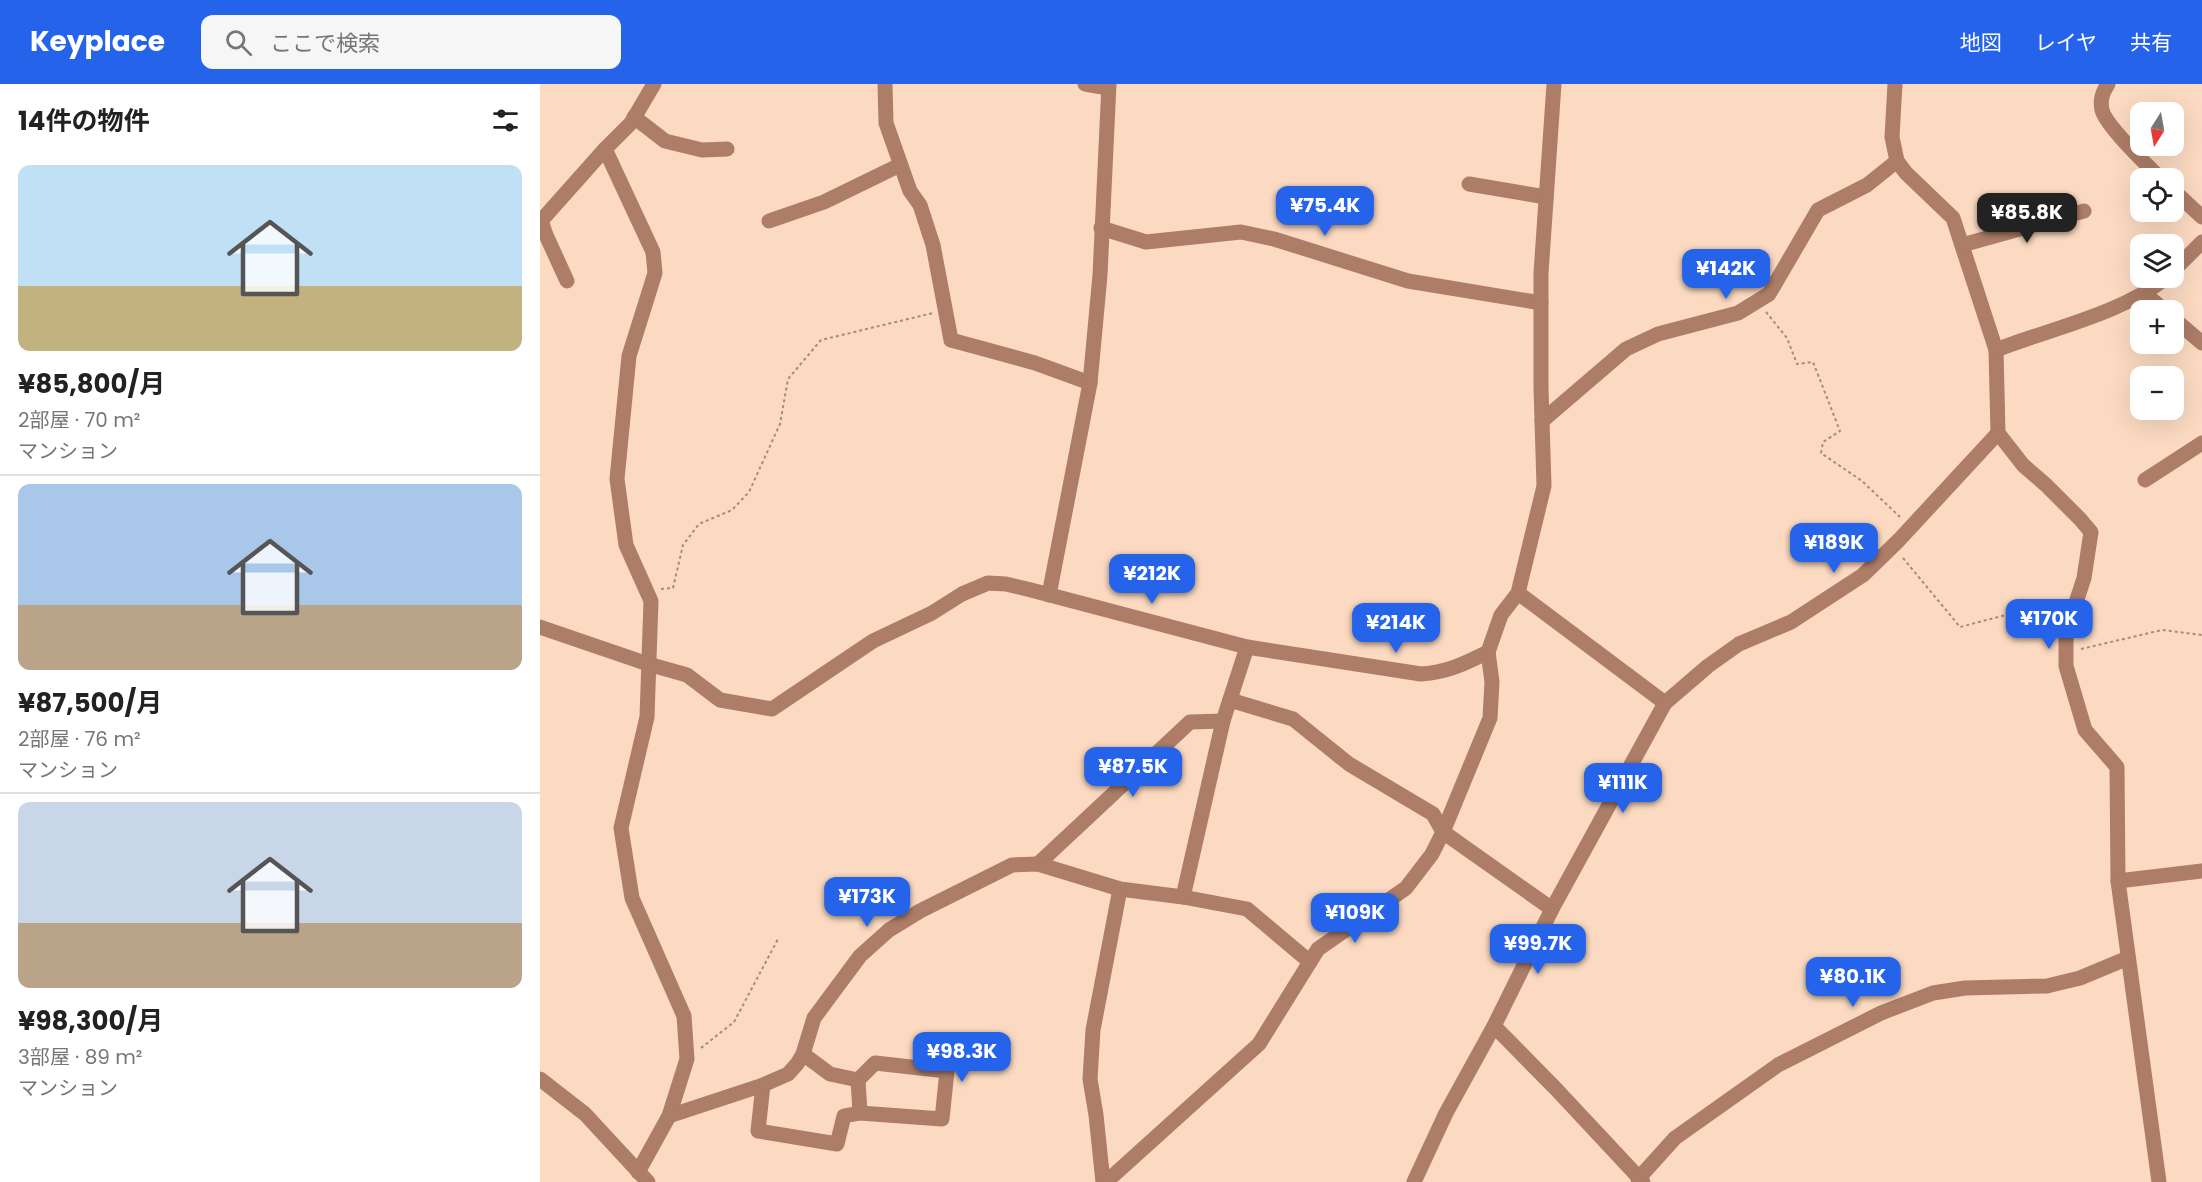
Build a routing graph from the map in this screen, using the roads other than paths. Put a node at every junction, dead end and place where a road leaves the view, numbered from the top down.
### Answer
1 (654, 84) edge
2 (885, 84) edge
3 (1085, 84) edge
4 (1554, 84) edge
5 (1894, 84) edge
6 (2108, 84) edge
7 (1108, 86) edge
8 (634, 117) junction
9 (605, 148) junction
10 (727, 149) dead end
11 (1897, 161) junction
12 (900, 165) junction
13 (2151, 168) edge
14 (1469, 184) dead end
15 (1546, 197) junction
16 (2184, 200) edge
17 (2084, 212) dead end
18 (2202, 217) edge
19 (541, 220) edge
20 (769, 221) dead end
21 (1101, 228) junction
22 (2202, 242) edge
23 (1962, 245) junction
24 (2184, 260) edge
25 (567, 281) dead end
26 (2151, 288) edge
27 (2144, 293) junction
28 (2152, 300) edge
29 (1541, 303) junction
30 (2184, 328) edge
31 (2202, 343) edge
32 (1996, 350) junction
33 (1090, 383) junction
34 (1542, 421) junction
35 (1998, 433) junction
36 (2202, 443) edge
37 (2145, 480) dead end
38 (1518, 593) junction
39 (1049, 595) junction
40 (540, 627) edge
41 (1247, 647) junction
42 (1488, 652) junction
43 (648, 664) junction
44 (1230, 700) junction
45 (1665, 703) junction
46 (1223, 721) junction
47 (1443, 832) junction
48 (1038, 864) junction
49 (2202, 871) edge
50 (2118, 881) junction
51 (1120, 889) junction
52 (1183, 897) junction
53 (1552, 909) junction
54 (2128, 958) junction
55 (1310, 962) junction
56 (1494, 1026) junction
57 (803, 1053) junction
58 (540, 1079) edge
59 (858, 1080) junction
60 (763, 1085) junction
61 (860, 1113) junction
62 (669, 1116) junction
63 (643, 1177) edge
64 (1640, 1180) edge
65 (1104, 1182) edge
66 (1414, 1182) edge
67 (2159, 1182) edge

1 - 8 street
2 - 12 street
3 - 7 street
4 - 15 street
5 - 11 street
6 - 13 street
7 - 21 street
8 - 9 street
8 - 10 street
9 - 19 street
9 - 43 street
11 - 23 street
11 - 34 street
12 - 20 street
12 - 33 street
14 - 15 street
15 - 29 street
16 - 18 street
17 - 23 street
19 - 25 street
21 - 29 street
21 - 33 street
22 - 24 street
23 - 32 street
26 - 27 street
27 - 28 street
27 - 32 street
29 - 34 street
30 - 31 street
32 - 35 street
33 - 39 street
34 - 38 street
35 - 45 street
35 - 50 street
36 - 37 street
38 - 42 street
38 - 45 street
39 - 41 street
39 - 43 street
40 - 43 street
41 - 42 street
41 - 44 street
42 - 47 street
43 - 62 street
44 - 46 street
44 - 47 street
45 - 53 street
46 - 48 street
46 - 52 street
47 - 53 street
47 - 55 street
48 - 51 street
48 - 57 street
49 - 50 street
50 - 54 street
51 - 52 street
51 - 65 street
52 - 55 street
53 - 56 street
54 - 64 street
54 - 67 street
55 - 65 street
56 - 64 street
56 - 66 street
57 - 59 street
57 - 60 street
58 - 63 street
59 - 61 street
59 - 61 street
60 - 61 street
60 - 62 street
62 - 63 street

